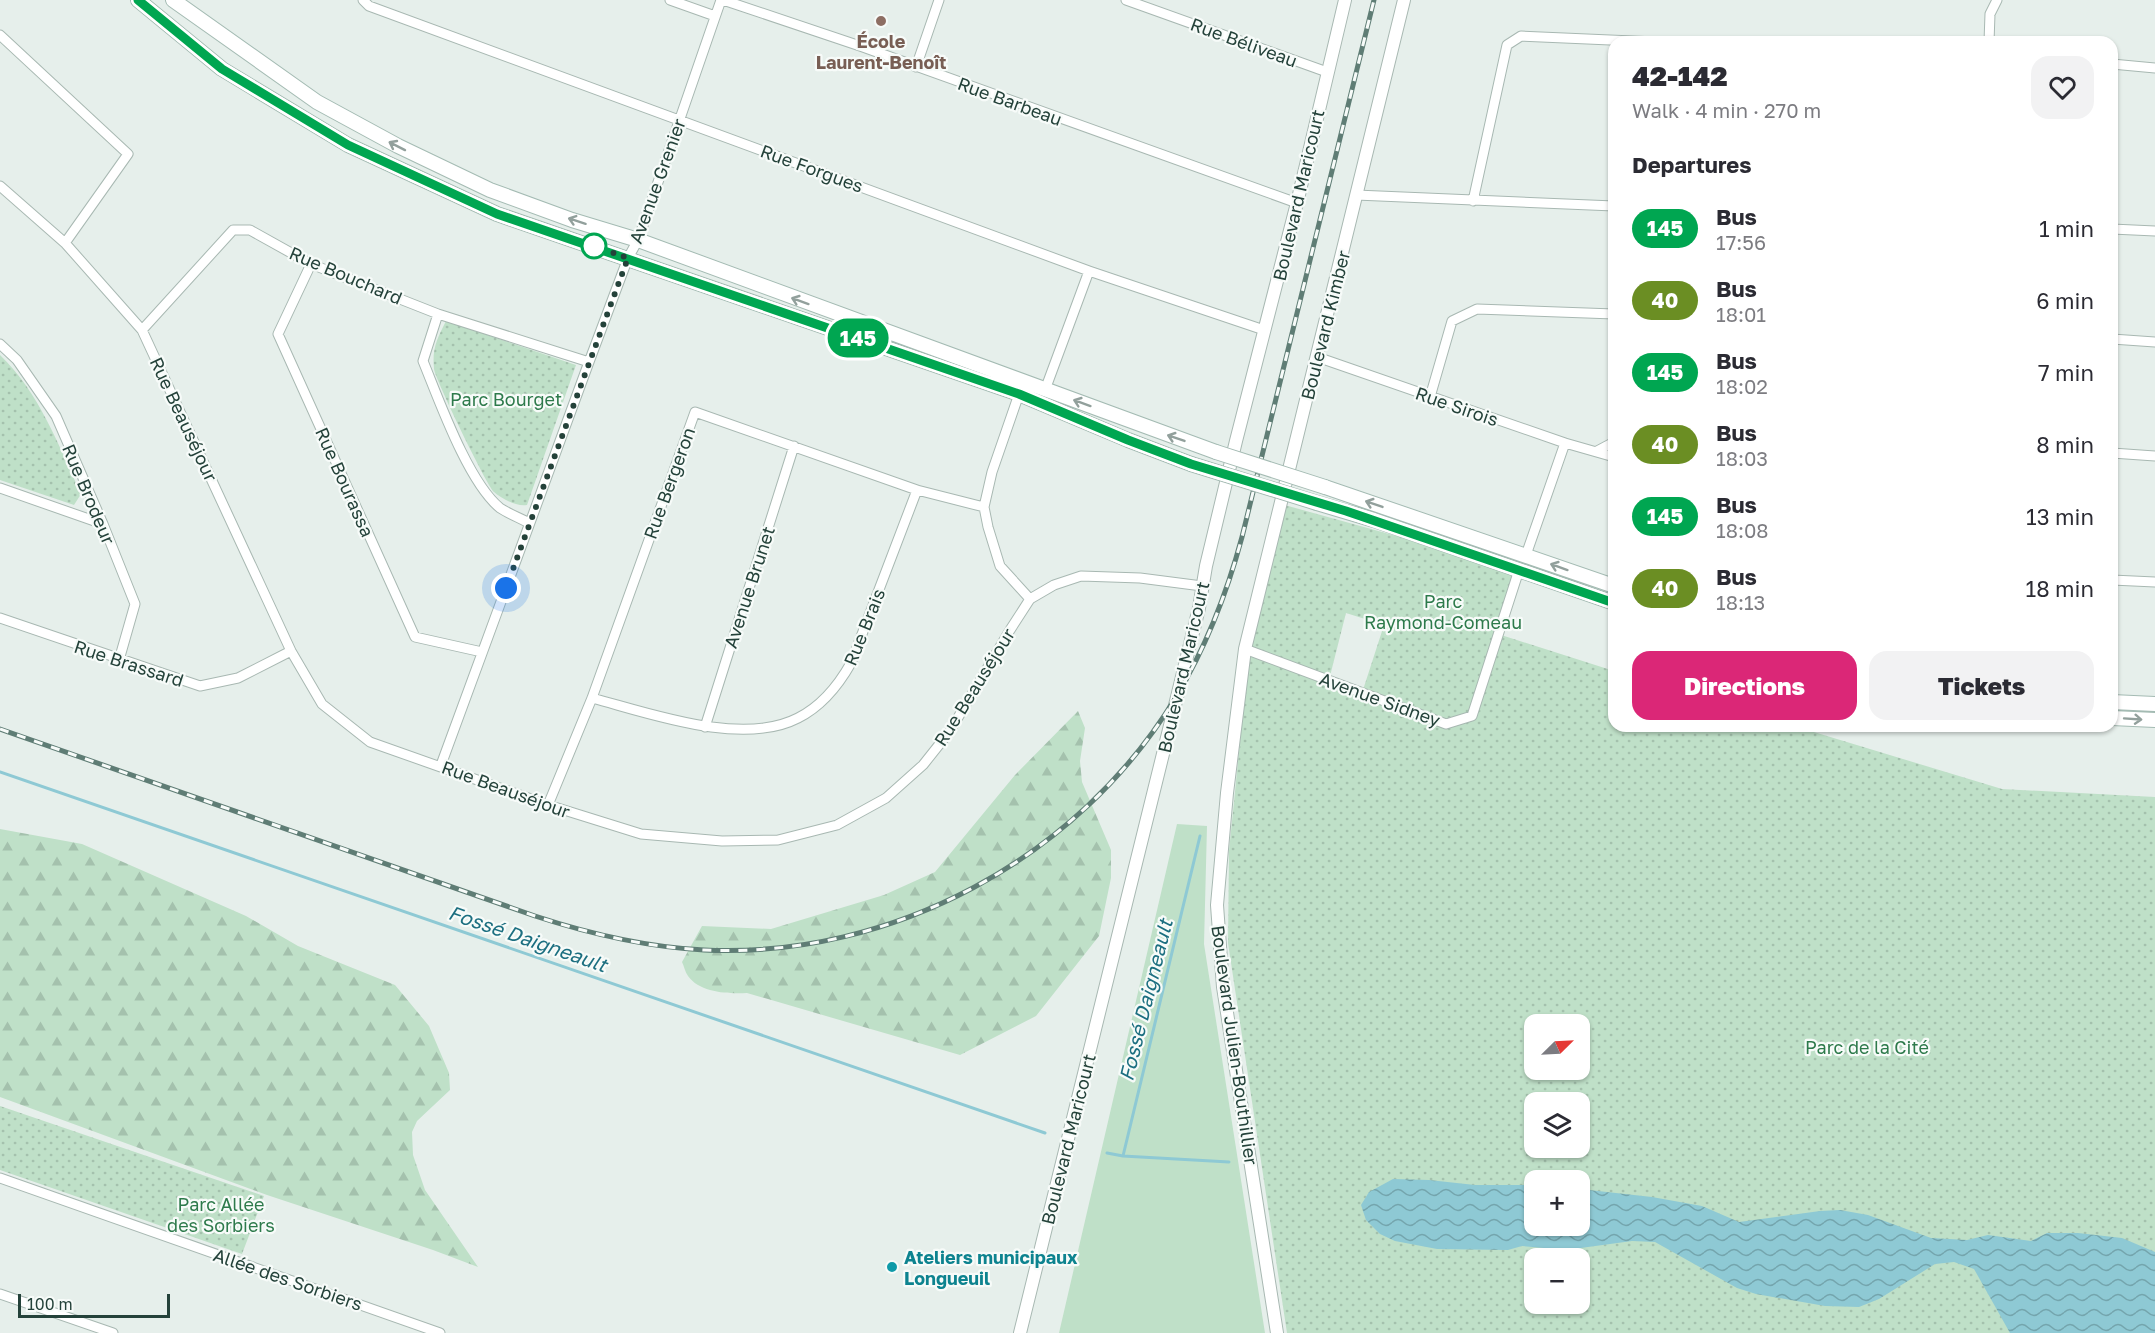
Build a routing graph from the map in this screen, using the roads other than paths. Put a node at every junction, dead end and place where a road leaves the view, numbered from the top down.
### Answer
1 (173, 0) edge
2 (363, 0) edge
3 (670, 0) edge
4 (722, 0) edge
5 (939, 0) edge
6 (1126, 0) edge
7 (1345, 0) edge
8 (1404, 0) edge
9 (1997, 0) edge
10 (143, 1) edge
11 (715, 16) junction
12 (0, 35) edge
13 (1989, 36) edge
14 (1608, 40) edge
15 (2118, 65) edge
16 (916, 67) junction
17 (2155, 68) edge
18 (1327, 72) junction
19 (679, 118) junction
20 (0, 186) edge
21 (1356, 195) junction
22 (1473, 201) junction
23 (1297, 203) junction
24 (1608, 206) edge
25 (2118, 229) edge
26 (2155, 231) edge
27 (638, 240) junction
28 (65, 243) junction
29 (628, 258) junction
30 (311, 264) junction
31 (1089, 271) junction
32 (438, 314) junction
33 (1608, 314) edge
34 (142, 330) junction
35 (1264, 330) junction
36 (2118, 339) edge
37 (2155, 342) edge
38 (0, 344) edge
39 (1317, 357) junction
40 (589, 362) junction
41 (1045, 390) junction
42 (1019, 394) junction
43 (1430, 397) junction
44 (1565, 443) junction
45 (1608, 445) edge
46 (794, 446) junction
47 (1598, 451) junction
48 (2118, 453) edge
49 (1608, 454) edge
50 (2155, 456) edge
51 (0, 488) edge
52 (917, 490) junction
53 (984, 507) junction
54 (529, 523) junction
55 (103, 524) junction
56 (1526, 555) junction
57 (1519, 570) junction
58 (2118, 580) edge
59 (2155, 582) edge
60 (1608, 584) edge
61 (1202, 586) junction
62 (1030, 599) junction
63 (1608, 601) edge
64 (0, 618) edge
65 (1245, 649) junction
66 (291, 651) junction
67 (482, 652) junction
68 (119, 660) junction
69 (592, 698) junction
70 (2118, 702) edge
71 (2155, 704) edge
72 (2118, 717) edge
73 (2155, 720) edge
74 (705, 727) junction
75 (441, 765) junction
76 (548, 805) junction
77 (0, 1178) edge
78 (0, 1294) edge
79 (113, 1333) edge
80 (440, 1333) edge
81 (1020, 1333) edge
82 (1276, 1333) edge

27 -> 1 main road
2 - 19 street, Rue Forgues
3 - 11 street
4 - 11 street, Avenue Grenier
4 - 16 street, Rue Barbeau
5 - 16 street
6 - 18 street, Rue Béliveau
7 - 18 street, Boulevard Maricourt
8 - 21 street, Boulevard Kimber
9 - 13 street
10 - 29 main road
11 - 19 street, Avenue Grenier
12 - 28 street
14 - 22 street
15 - 17 street
16 - 23 street, Rue Barbeau
18 - 23 street, Boulevard Maricourt
19 - 27 street, Avenue Grenier
19 - 31 street, Rue Forgues
20 - 28 street, Rue Beauséjour
21 - 22 street
21 - 39 street, Boulevard Kimber
22 - 24 street
23 - 35 street, Boulevard Maricourt
25 - 26 street
27 - 29 street, Avenue Grenier
41 -> 27 main road
28 - 34 street, Rue Beauséjour
29 - 40 street, Avenue Grenier
29 - 42 main road
30 - 32 street, Rue Bouchard
30 - 34 street, Rue Bouchard
30 - 67 street, Rue Bourassa
31 - 35 street, Rue Forgues
31 - 41 street
32 - 40 street, Rue Bouchard
32 - 54 street
33 - 43 street
34 - 66 street, Rue Beauséjour
35 - 61 street, Boulevard Maricourt
36 - 37 street
38 - 55 street, Rue Brodeur
39 - 43 street, Rue Sirois
39 - 65 street, Boulevard Kimber
40 - 54 street, Avenue Grenier
56 -> 41 main road, bridge
42 - 53 street
42 - 57 main road, bridge
43 - 44 street, Rue Sirois
44 - 47 street, Rue Sirois
44 - 56 street
45 - 47 street
46 - 52 street, Rue Bergeron
46 - 69 street, Rue Bergeron
46 - 74 street, Avenue Brunet
47 - 49 street, Rue Sirois
48 - 50 street
51 - 55 street
52 - 53 street, Rue Bergeron
52 - 74 street, Rue Brais
53 - 62 street
54 - 67 street, Avenue Grenier
55 - 68 street, Rue Brodeur
60 -> 56 main road
57 - 63 main road
57 - 65 street, Avenue Sidney
58 - 59 street
61 - 62 street, Rue Beauséjour
61 - 81 street, Boulevard Maricourt
62 - 76 street, Rue Beauséjour
64 - 68 street, Rue Brassard
65 - 82 street, Boulevard Julien-Bouthillier
66 - 68 street, Rue Brassard
66 - 75 street, Rue Beauséjour
67 - 75 street, Avenue Grenier
69 - 74 street, Rue Brais
69 - 76 street, Rue Bergeron
70 - 71 main road
72 -> 73 main road
75 - 76 street, Rue Beauséjour
77 - 80 street, Allée des Sorbiers
78 - 79 street

